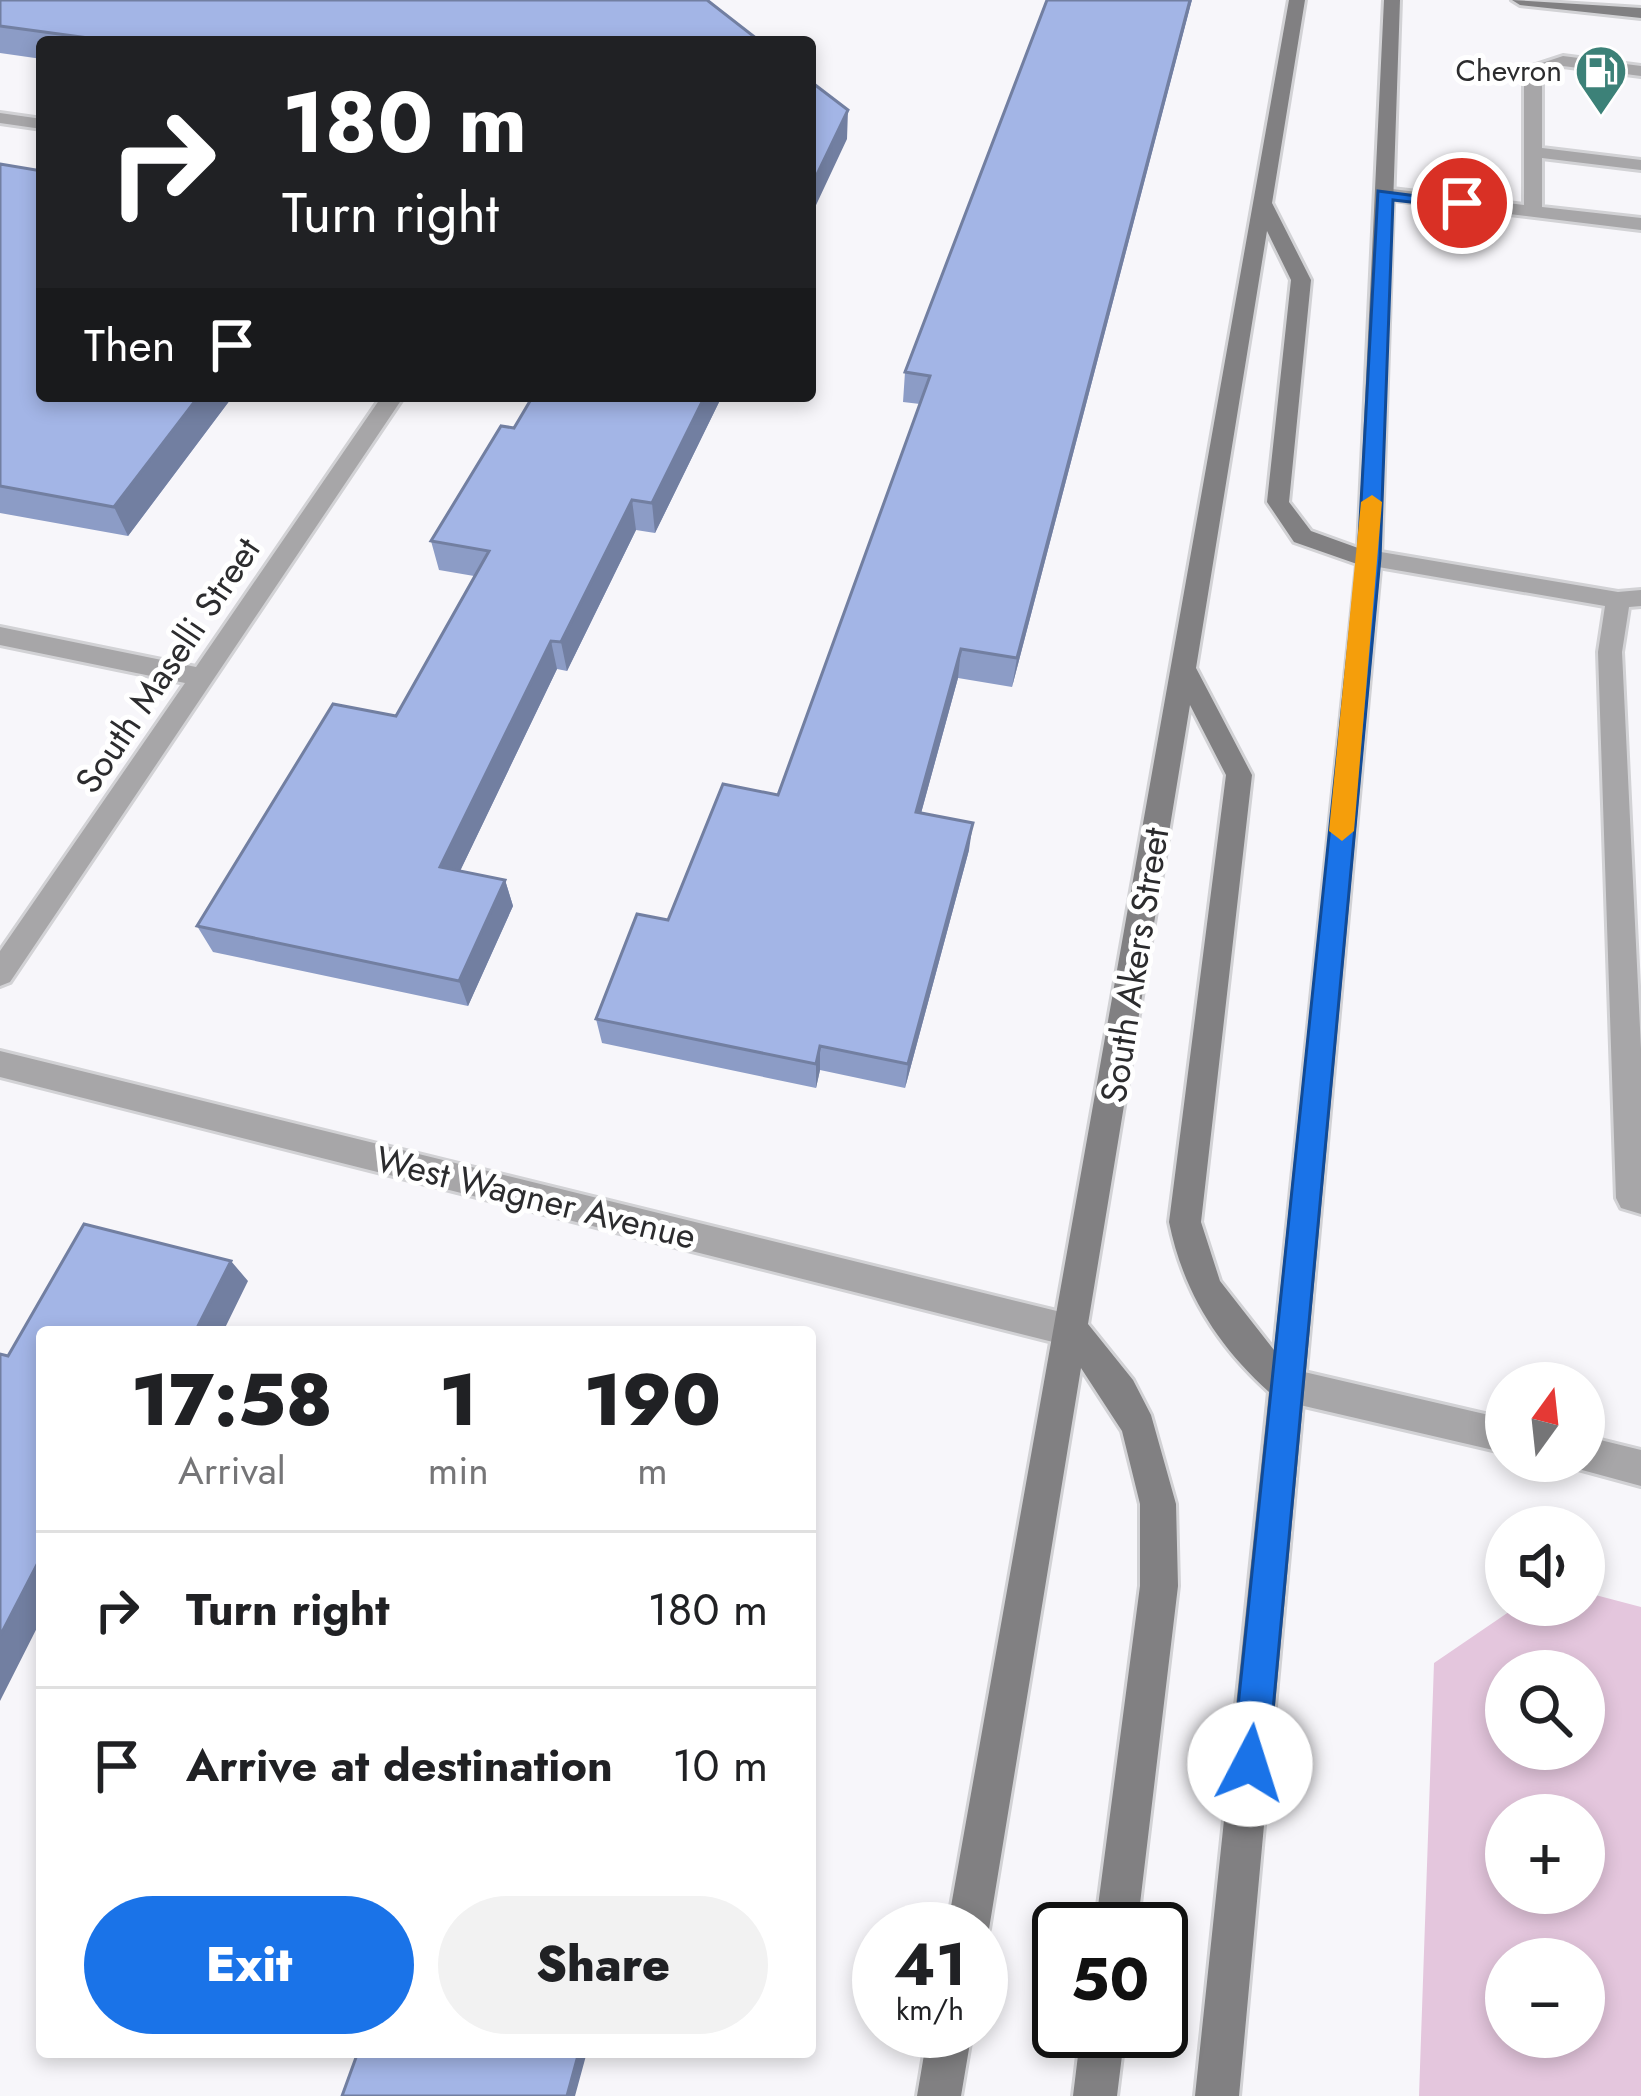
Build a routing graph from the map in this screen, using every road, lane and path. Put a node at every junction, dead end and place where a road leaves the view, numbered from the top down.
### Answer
1 (1297, 0) edge
2 (1392, 0) edge
3 (1520, 0) edge
4 (1641, 14) edge
5 (1641, 71) edge
6 (0, 118) edge
7 (36, 123) edge
8 (1534, 152) junction
9 (1641, 165) edge
10 (1384, 194) junction
11 (1264, 205) junction
12 (1533, 210) junction
13 (1641, 224) edge
14 (389, 402) edge
15 (1369, 558) junction
16 (1630, 599) edge
17 (0, 636) edge
18 (1184, 668) junction
19 (201, 677) junction
20 (0, 974) edge
21 (0, 1064) edge
22 (1641, 1200) edge
23 (1073, 1331) junction
24 (1287, 1384) junction
25 (1485, 1431) edge
26 (1605, 1459) edge
27 (1641, 1468) edge
28 (973, 1902) edge
29 (1119, 1902) edge
30 (945, 2058) edge
31 (1100, 2058) edge
32 (939, 2096) edge
33 (1095, 2096) edge
34 (1217, 2096) edge

1 - 11 main road, South Akers Street
2 - 10 main road
3 - 4 main road
5 - 8 street
6 - 7 street
8 - 9 street
8 - 12 street
10 - 12 street
10 - 15 main road
11 - 15 main road
11 - 18 main road, South Akers Street
12 - 13 street
14 - 19 street, South Maselli Street
15 - 16 street
15 - 24 main road
16 - 22 street
17 - 19 street
18 - 23 main road, South Akers Street
18 - 24 main road
19 - 20 street, South Maselli Street
21 - 23 street, West Wagner Avenue
23 - 28 main road, South Akers Street
23 - 29 main road
24 - 25 street
24 - 34 main road
26 - 27 street
30 - 32 main road
31 - 33 main road

